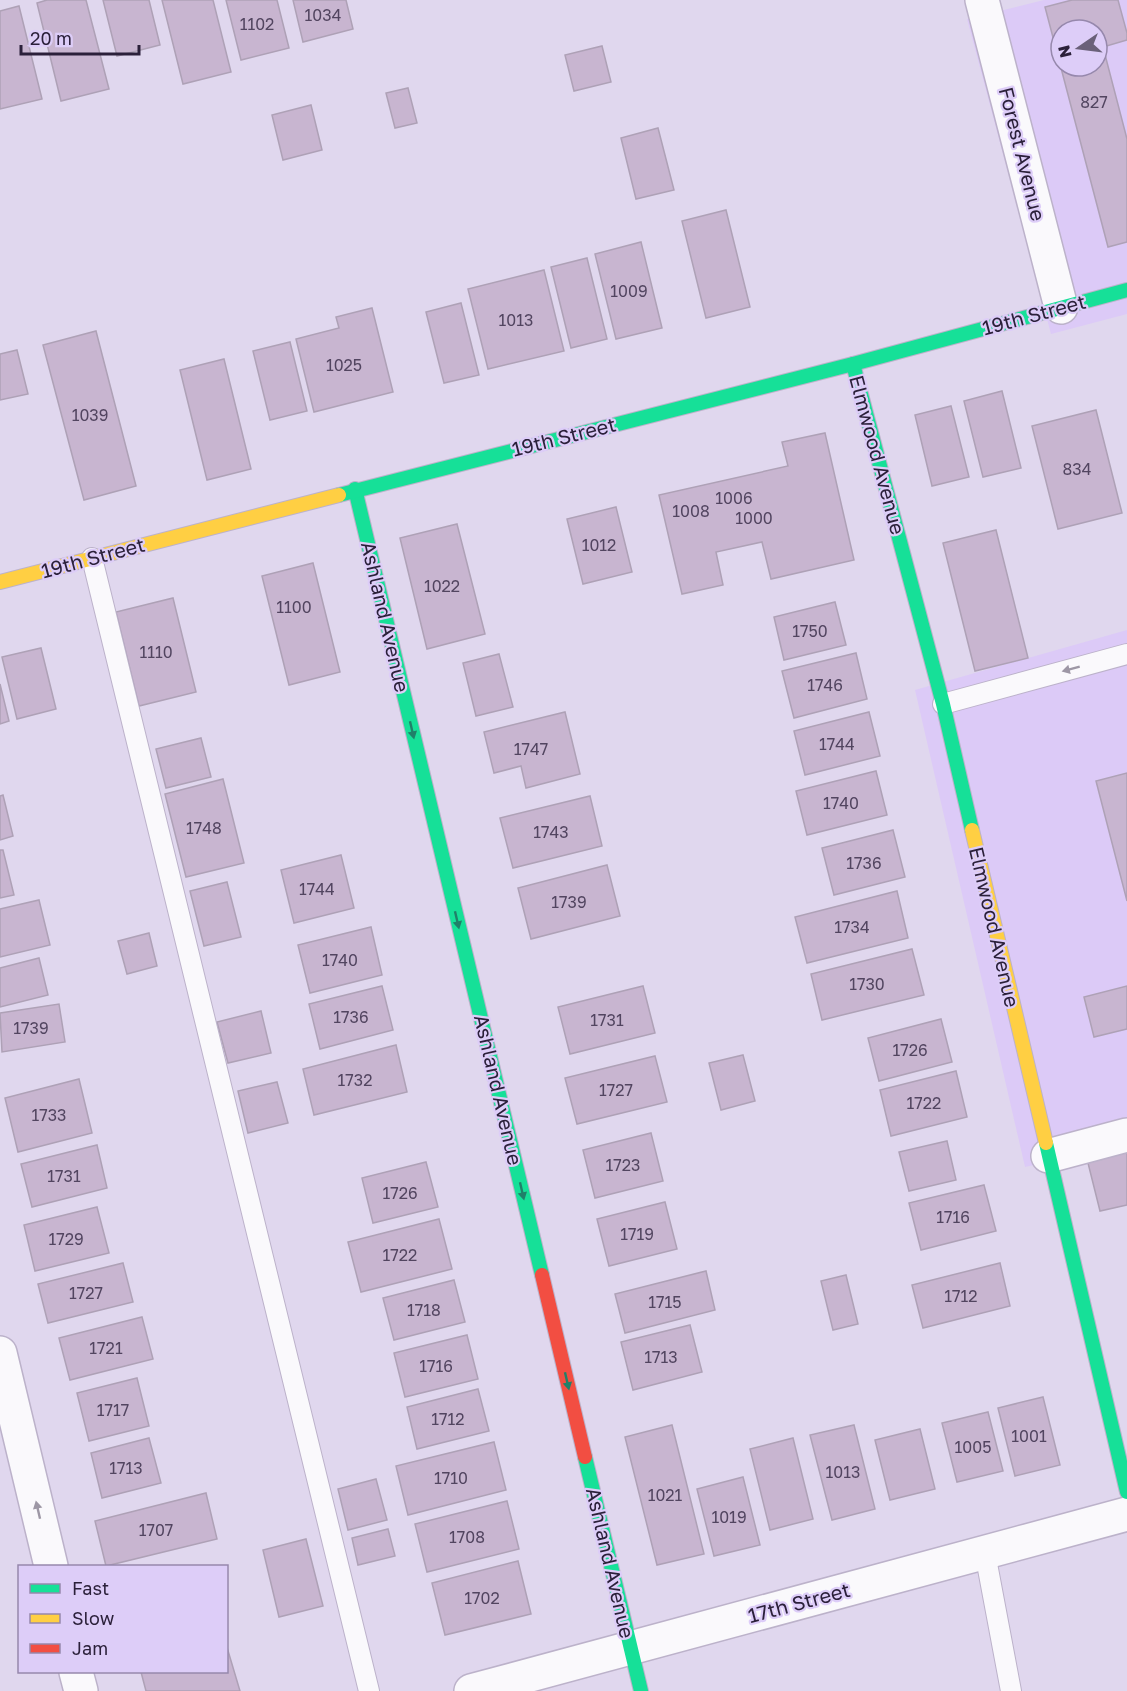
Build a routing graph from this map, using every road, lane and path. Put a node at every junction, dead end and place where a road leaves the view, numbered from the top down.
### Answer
1 (990, 2) edge
2 (1127, 290) edge
3 (1061, 307) junction
4 (853, 364) junction
5 (355, 489) junction
6 (92, 558) junction
7 (0, 582) edge
8 (1127, 654) edge
9 (943, 704) junction
10 (1127, 1135) edge
11 (1048, 1156) junction
12 (0, 1353) edge
13 (1127, 1492) edge
14 (1127, 1514) edge
15 (985, 1553) junction
16 (51, 1565) edge
17 (631, 1649) junction
18 (76, 1673) edge
19 (81, 1691) edge
20 (369, 1691) edge
21 (471, 1691) edge
22 (641, 1691) edge
23 (1011, 1691) edge

1 - 3 street, Forest Avenue
2 - 3 street, 19th Street
3 - 4 street, 19th Street
4 - 5 street, 19th Street
4 - 9 street, Elmwood Avenue
5 - 6 street, 19th Street
5 -> 17 street, Ashland Avenue
6 - 7 street, 19th Street
6 - 20 lane
8 -> 9 lane
9 - 11 street, Elmwood Avenue
10 - 11 street
11 - 13 street, Elmwood Avenue
16 -> 12 street
14 - 15 street, 17th Street
15 - 17 street, 17th Street
15 - 23 lane
17 - 21 street, 17th Street
17 - 22 street, Ashland Avenue
18 - 19 street

